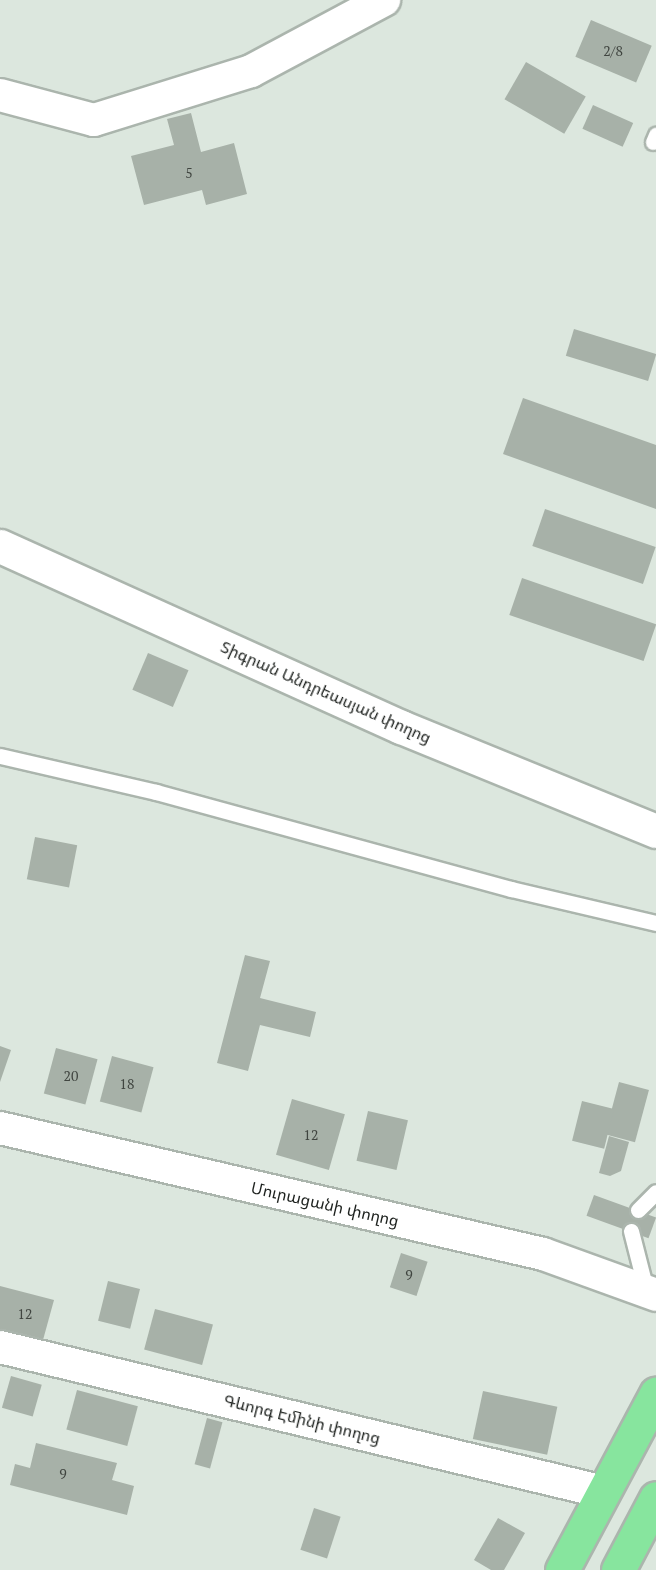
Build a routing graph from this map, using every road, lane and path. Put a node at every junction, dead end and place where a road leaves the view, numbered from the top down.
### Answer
1 (384, 0) edge
2 (0, 95) edge
3 (0, 546) edge
4 (0, 756) edge
5 (656, 831) edge
6 (656, 923) edge
7 (0, 1128) edge
8 (656, 1192) edge
9 (638, 1210) dead end
10 (631, 1231) dead end
11 (651, 1293) edge
12 (0, 1347) edge
13 (656, 1394) edge
14 (604, 1492) junction
15 (656, 1498) edge
16 (562, 1570) edge
17 (618, 1570) edge

1 - 2 street
3 - 5 main road, Տիգրան Անդրեասյան փողոց
4 - 6 lane
7 - 11 street, Մուրացանի փողոց
8 - 9 lane
10 - 11 lane
12 - 14 street, Գևորգ Էմինի փողոց
13 - 14 highway
14 - 16 highway
15 - 17 highway

